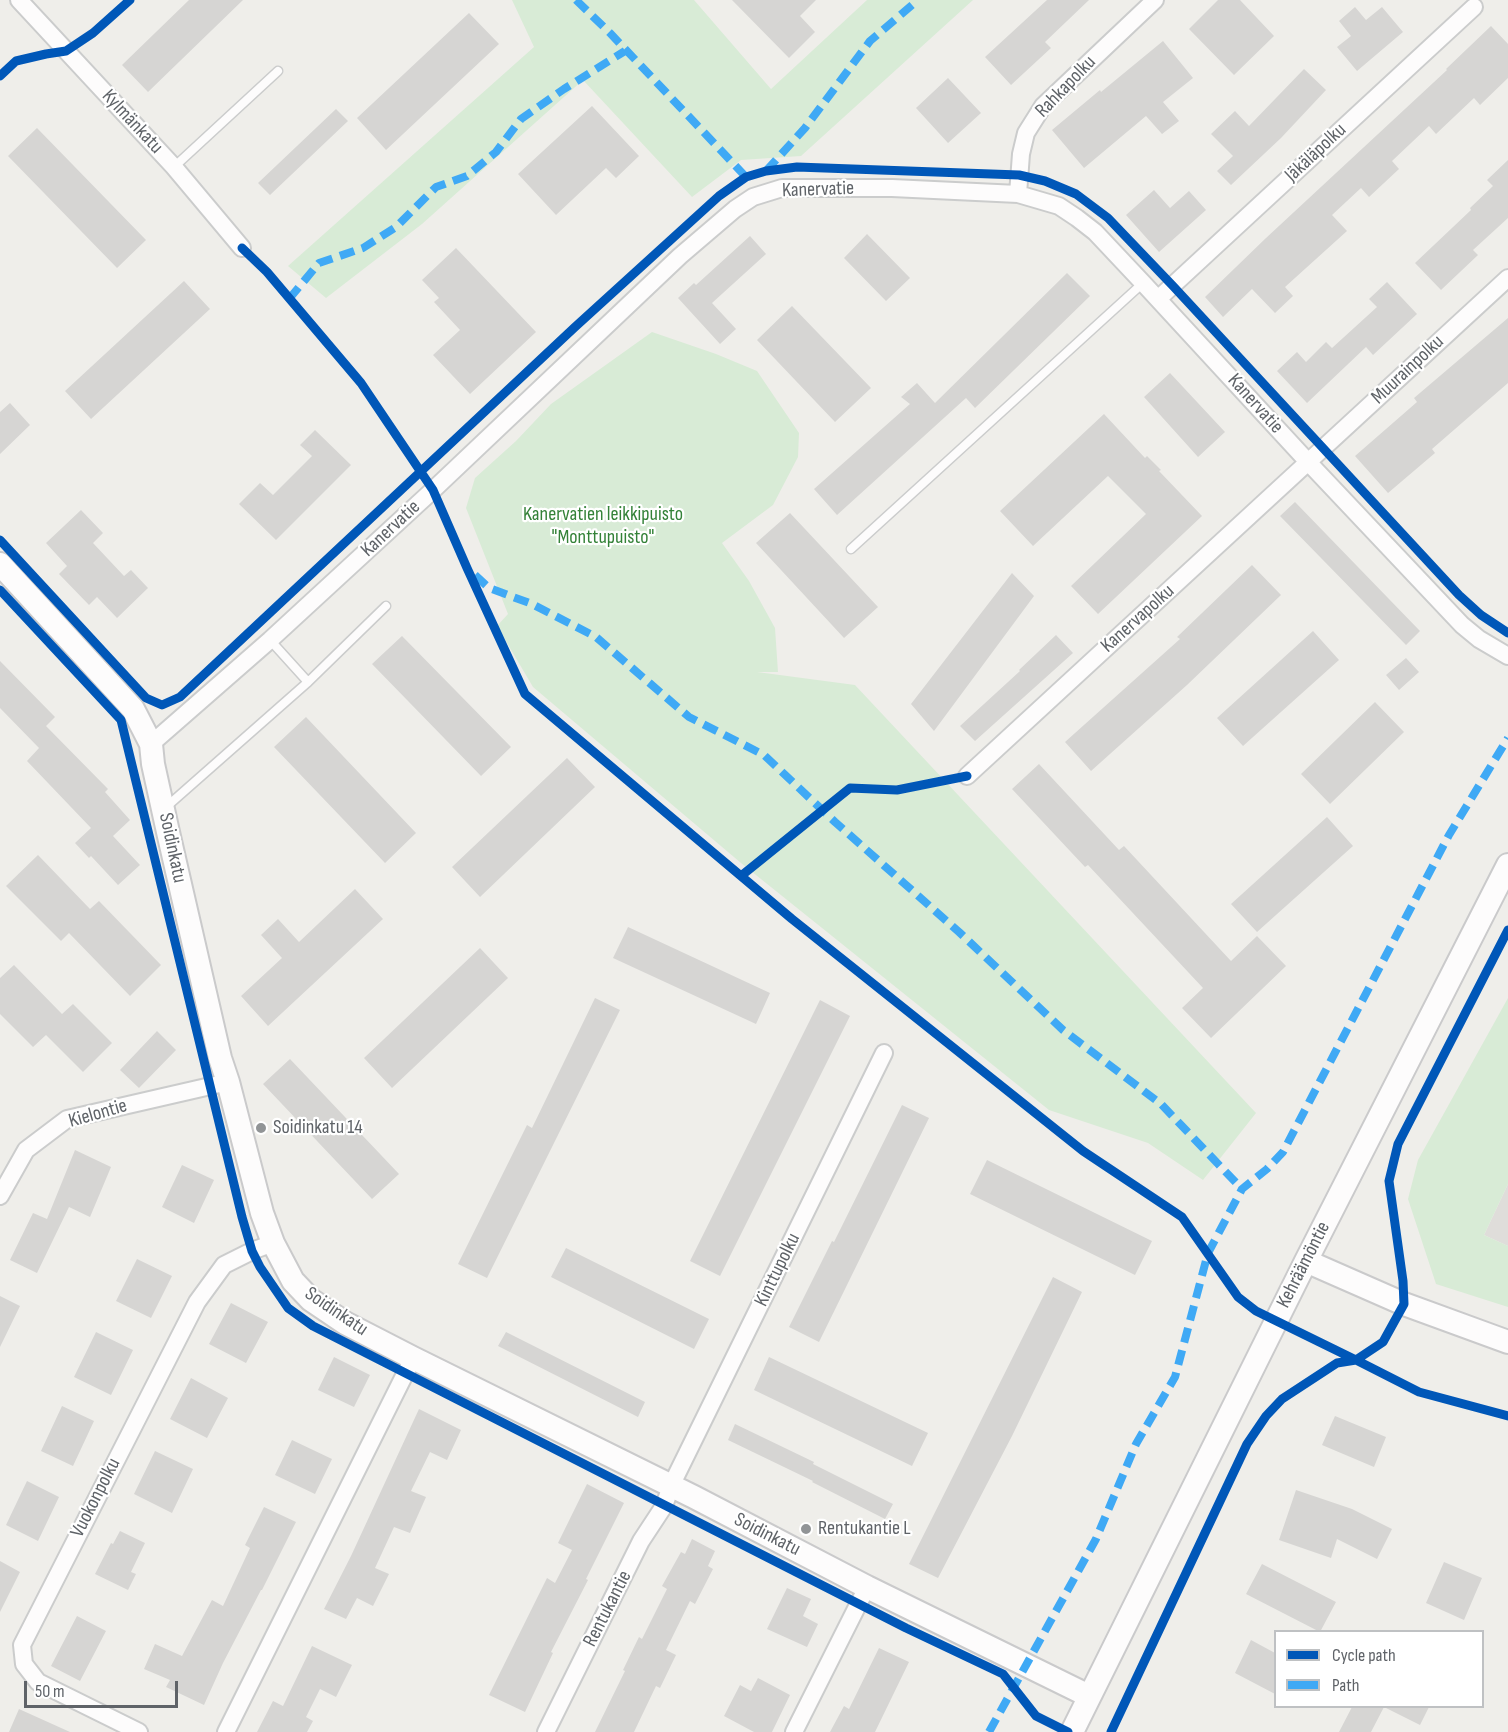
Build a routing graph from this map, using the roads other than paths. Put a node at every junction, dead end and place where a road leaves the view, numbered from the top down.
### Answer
1 (19, 0) edge
2 (1155, 0) edge
3 (1474, 7) dead end
4 (278, 70) dead end
5 (174, 167) junction
6 (1018, 194) junction
7 (242, 248) dead end
8 (1508, 278) edge
9 (1143, 283) junction
10 (1158, 299) junction
11 (1309, 463) junction
12 (851, 549) dead end
13 (0, 564) edge
14 (386, 606) dead end
15 (270, 640) junction
16 (1508, 656) edge
17 (308, 682) junction
18 (151, 744) junction
19 (967, 776) dead end
20 (163, 809) junction
21 (1508, 865) edge
22 (884, 1053) dead end
23 (228, 1082) junction
24 (0, 1196) edge
25 (273, 1244) junction
26 (1306, 1261) junction
27 (1508, 1342) edge
28 (413, 1358) junction
29 (671, 1486) junction
30 (867, 1587) junction
31 (1089, 1696) junction
32 (139, 1732) edge
33 (226, 1732) edge
34 (546, 1732) edge
35 (794, 1732) edge
36 (1072, 1732) edge

1 - 5 street, Kylmänkatu
2 - 6 street, Rahkapolku
3 - 10 street, Jäkäläpolku
4 - 5 lane
5 - 7 street, Kylmänkatu
6 - 9 street, Kanervatie
6 - 15 street, Kanervatie
8 - 11 street, Muurainpolku
9 - 10 street, Kanervatie
9 - 12 lane
10 - 11 street, Kanervatie
11 - 16 street, Kanervatie
11 - 19 street, Kanervapolku
13 - 18 street, Soidinkatu
14 - 17 lane
15 - 17 lane
15 - 18 street, Kanervatie
17 - 20 lane
18 - 20 street, Soidinkatu
20 - 23 street, Soidinkatu
21 - 26 street, Kehräämöntie
22 - 29 street, Kinttupolku
23 - 24 street, Kielontie
23 - 25 street, Soidinkatu
25 - 28 street, Soidinkatu
25 - 32 street, Vuokonpolku
26 - 27 street
26 - 31 street, Kehräämöntie
28 - 29 street, Soidinkatu
28 - 33 street
29 - 30 street, Soidinkatu
29 - 34 street, Rentukantie
30 - 31 street, Soidinkatu
30 - 35 street
31 - 36 street, Kehräämöntie

